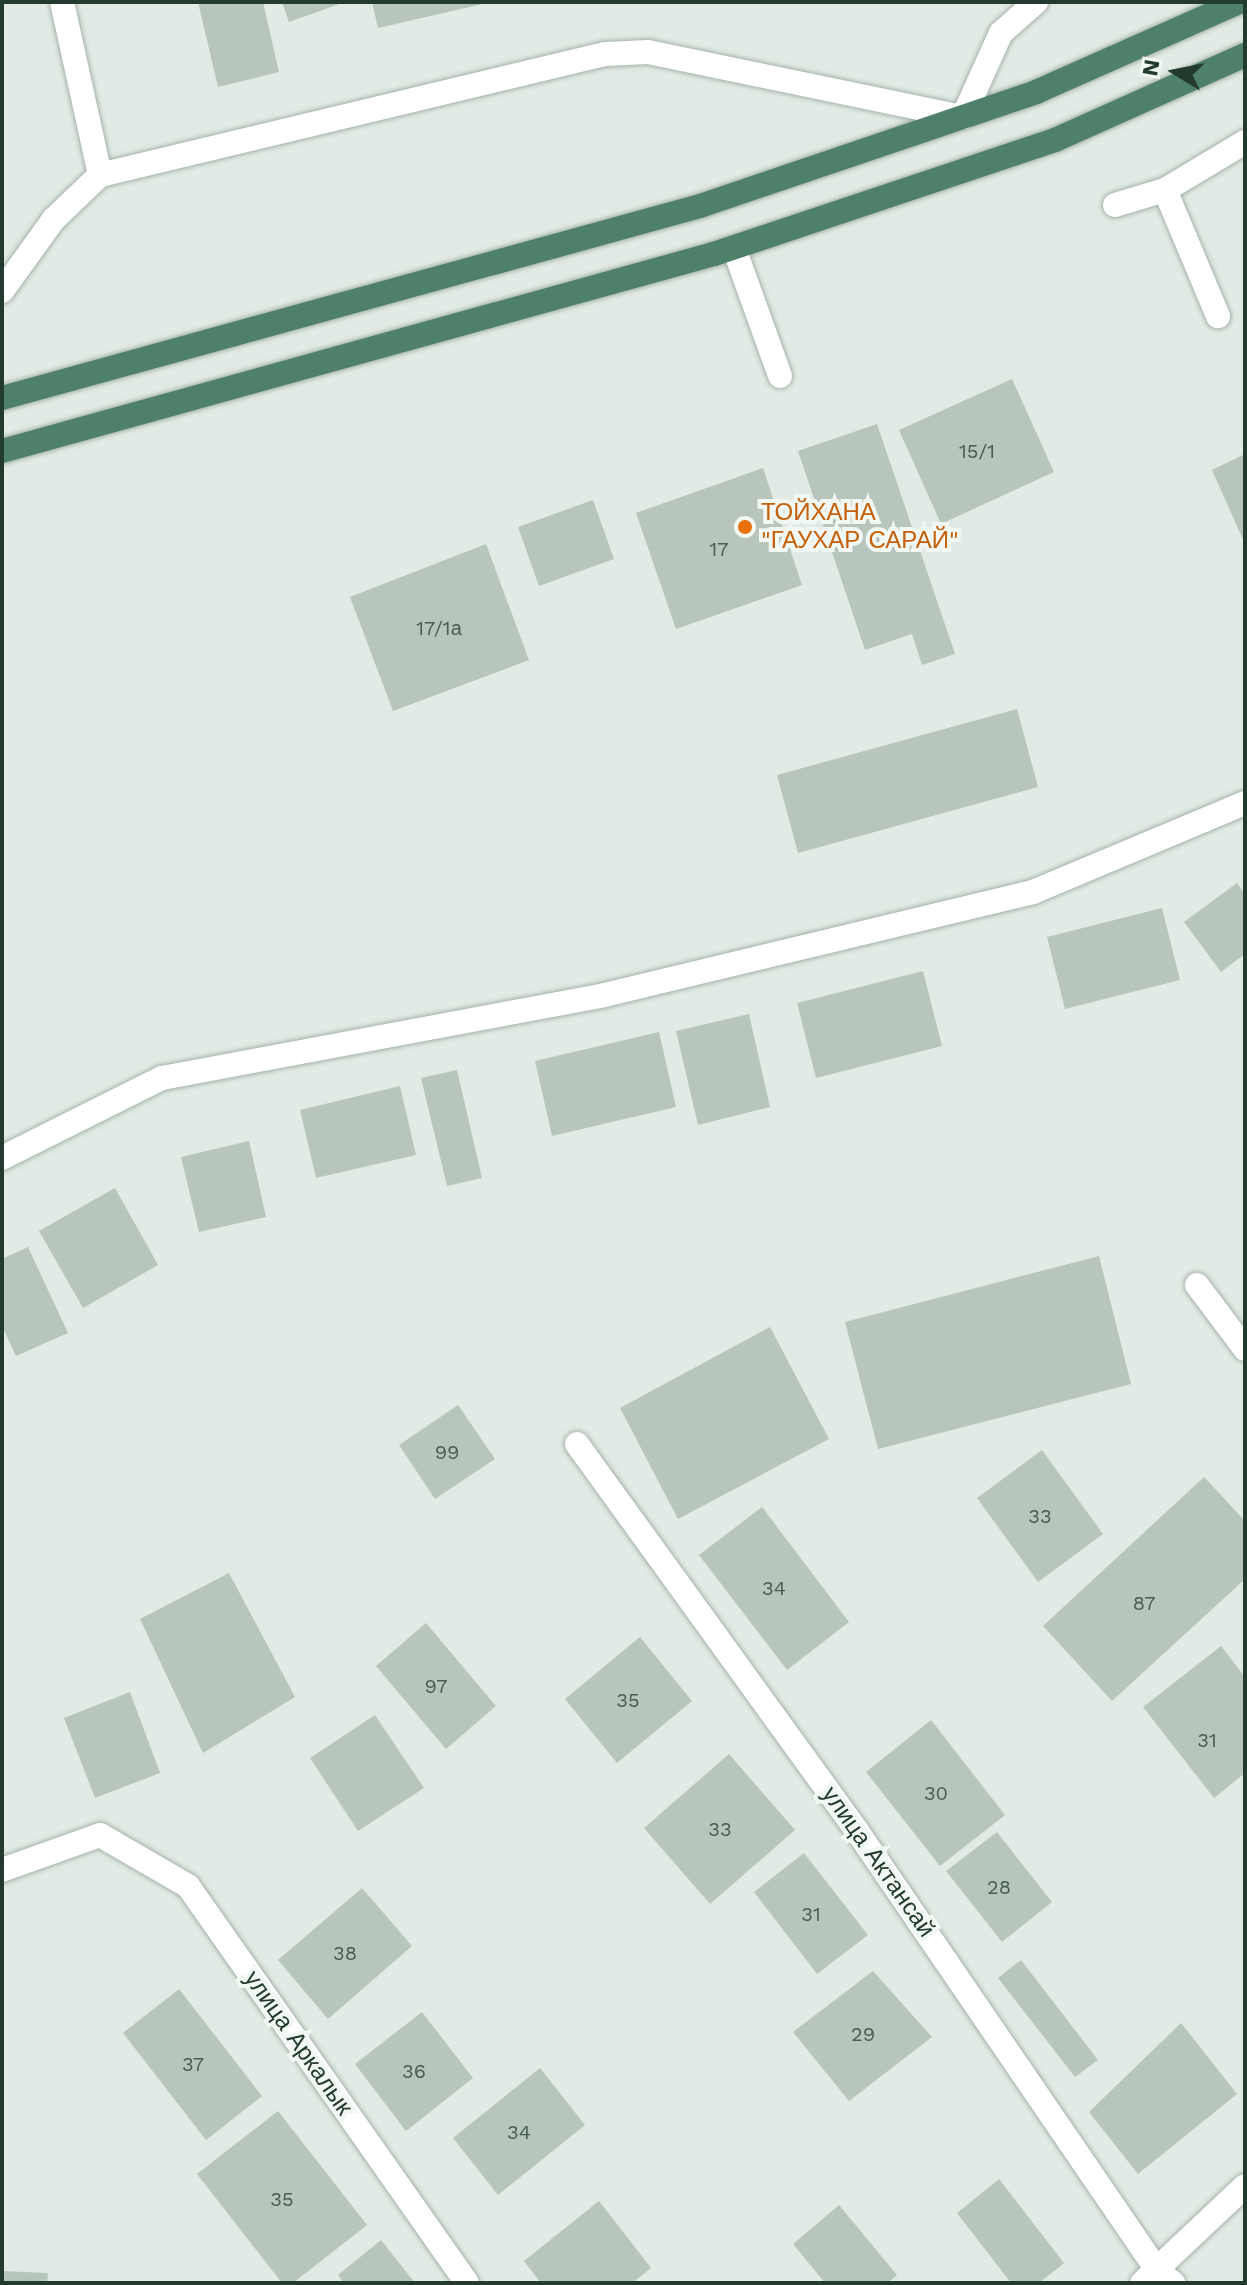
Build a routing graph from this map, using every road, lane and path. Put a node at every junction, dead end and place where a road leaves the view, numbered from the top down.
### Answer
1 (62, 2) edge
2 (1036, 2) edge
3 (1239, 2) edge
4 (1245, 55) edge
5 (963, 117) junction
6 (1245, 142) edge
7 (100, 175) junction
8 (1165, 190) junction
9 (1115, 205) dead end
10 (734, 248) junction
11 (2, 291) edge
12 (1218, 316) dead end
13 (780, 376) dead end
14 (2, 398) edge
15 (2, 451) edge
16 (1245, 803) edge
17 (2, 1158) edge
18 (1197, 1285) dead end
19 (1245, 1349) edge
20 (577, 1444) dead end
21 (2, 1870) edge
22 (1245, 2186) edge
23 (1157, 2279) edge
24 (467, 2283) edge

1 - 7 street
2 - 5 street
3 - 5 highway
4 - 10 highway
5 - 7 street
5 - 14 highway
6 - 8 street
7 - 11 street
8 - 9 street
8 - 12 street
10 - 13 street
10 - 15 highway
16 - 17 street
18 - 19 street
20 - 23 street, улица Актансай
21 - 24 street, улица Аркалык
22 - 23 street

